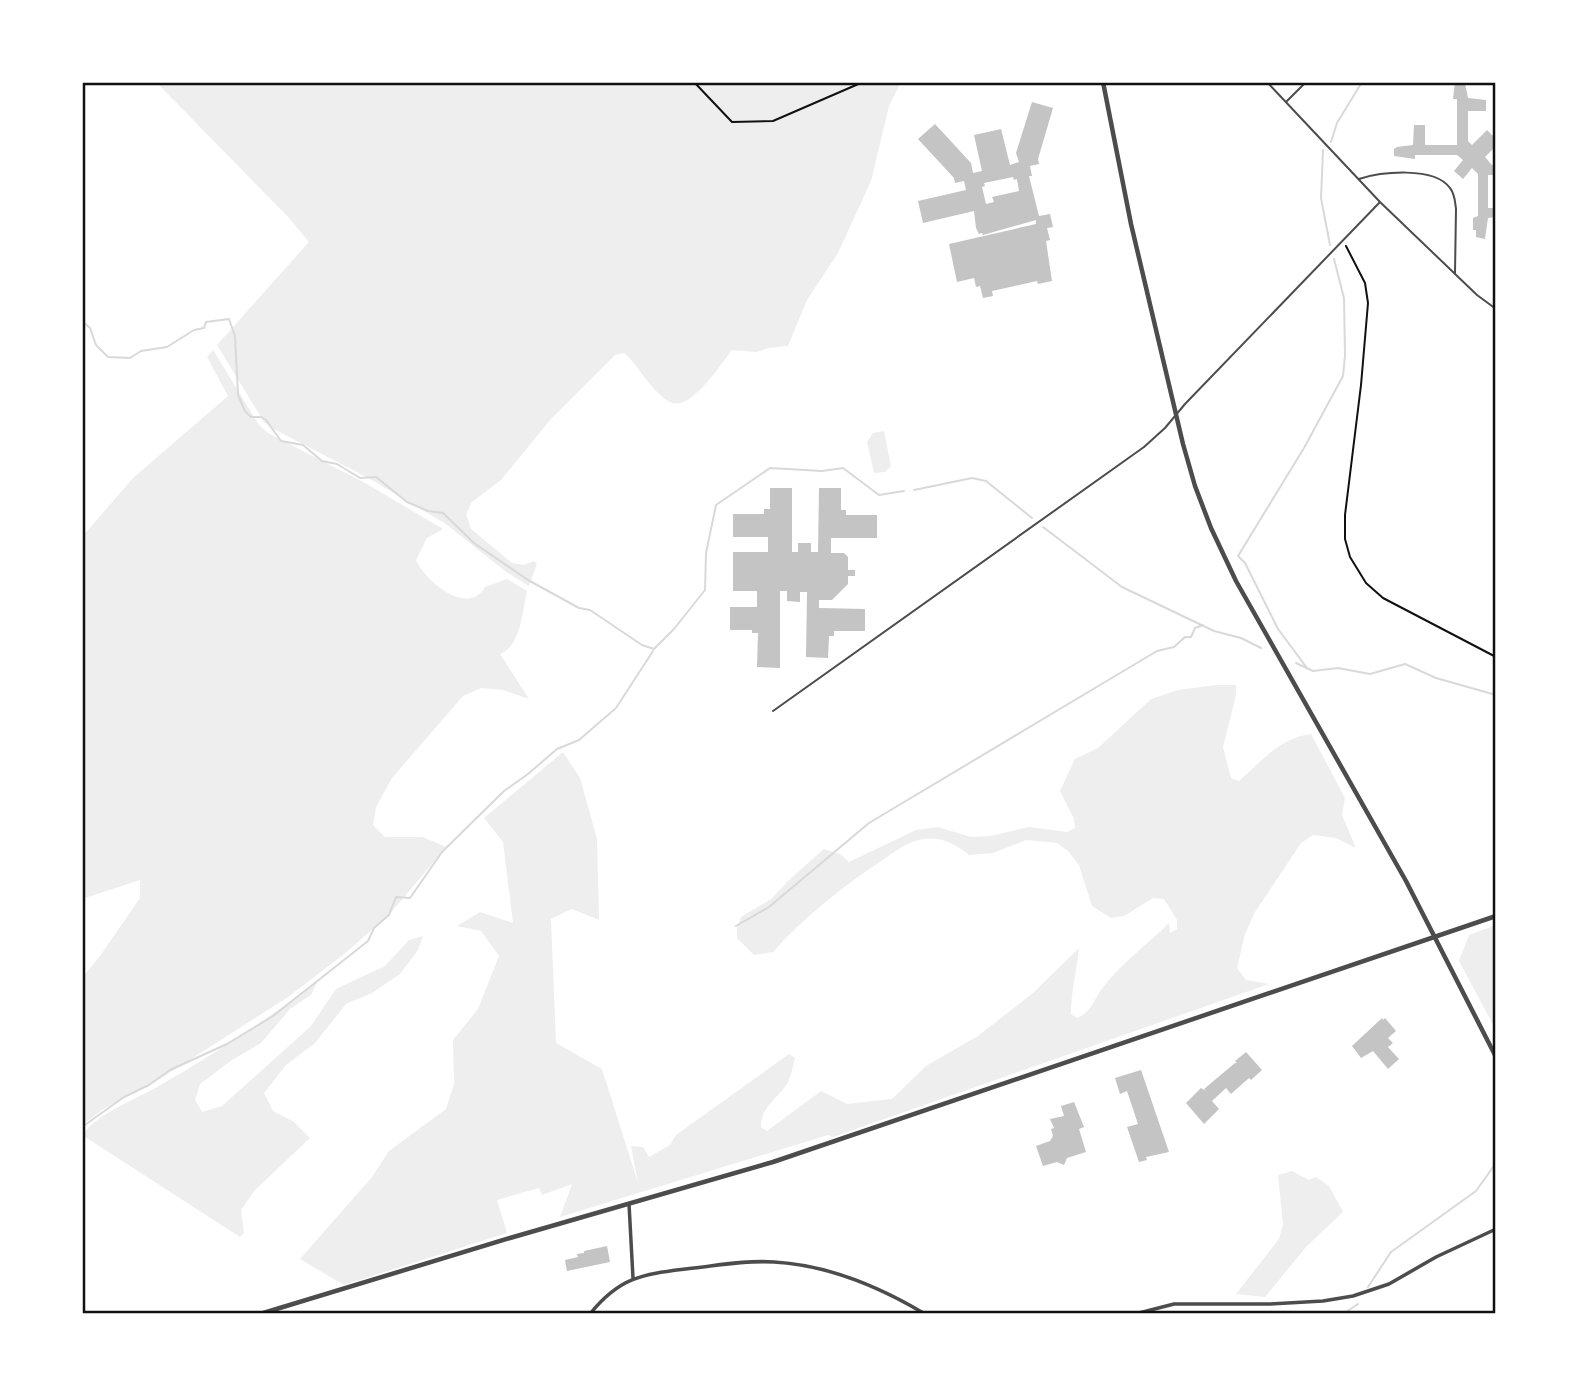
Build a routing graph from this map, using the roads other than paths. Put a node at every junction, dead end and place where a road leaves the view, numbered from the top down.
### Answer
1 (1103, 82) edge
2 (1267, 82) edge
3 (1306, 82) edge
4 (1287, 102) junction
5 (1359, 179) junction
6 (1380, 202) junction
7 (1455, 274) junction
8 (1496, 309) edge
9 (1176, 415) junction
10 (773, 710) dead end
11 (1496, 916) edge
12 (1435, 936) junction
13 (1496, 1057) edge
14 (629, 1203) junction
15 (1496, 1229) edge
16 (633, 1278) junction
17 (924, 1313) edge
18 (260, 1314) edge
19 (590, 1314) edge
20 (1135, 1314) edge

1 - 9 street
2 - 4 lane
3 - 4 lane
4 - 5 lane
5 - 6 lane
5 - 7 lane
6 - 7 lane
6 - 9 lane
7 - 8 lane
9 - 10 lane
9 - 12 street
11 - 12 street
12 - 13 street
12 - 14 street
14 - 16 street
14 - 18 street
15 - 20 street
16 - 17 street
16 - 19 street

